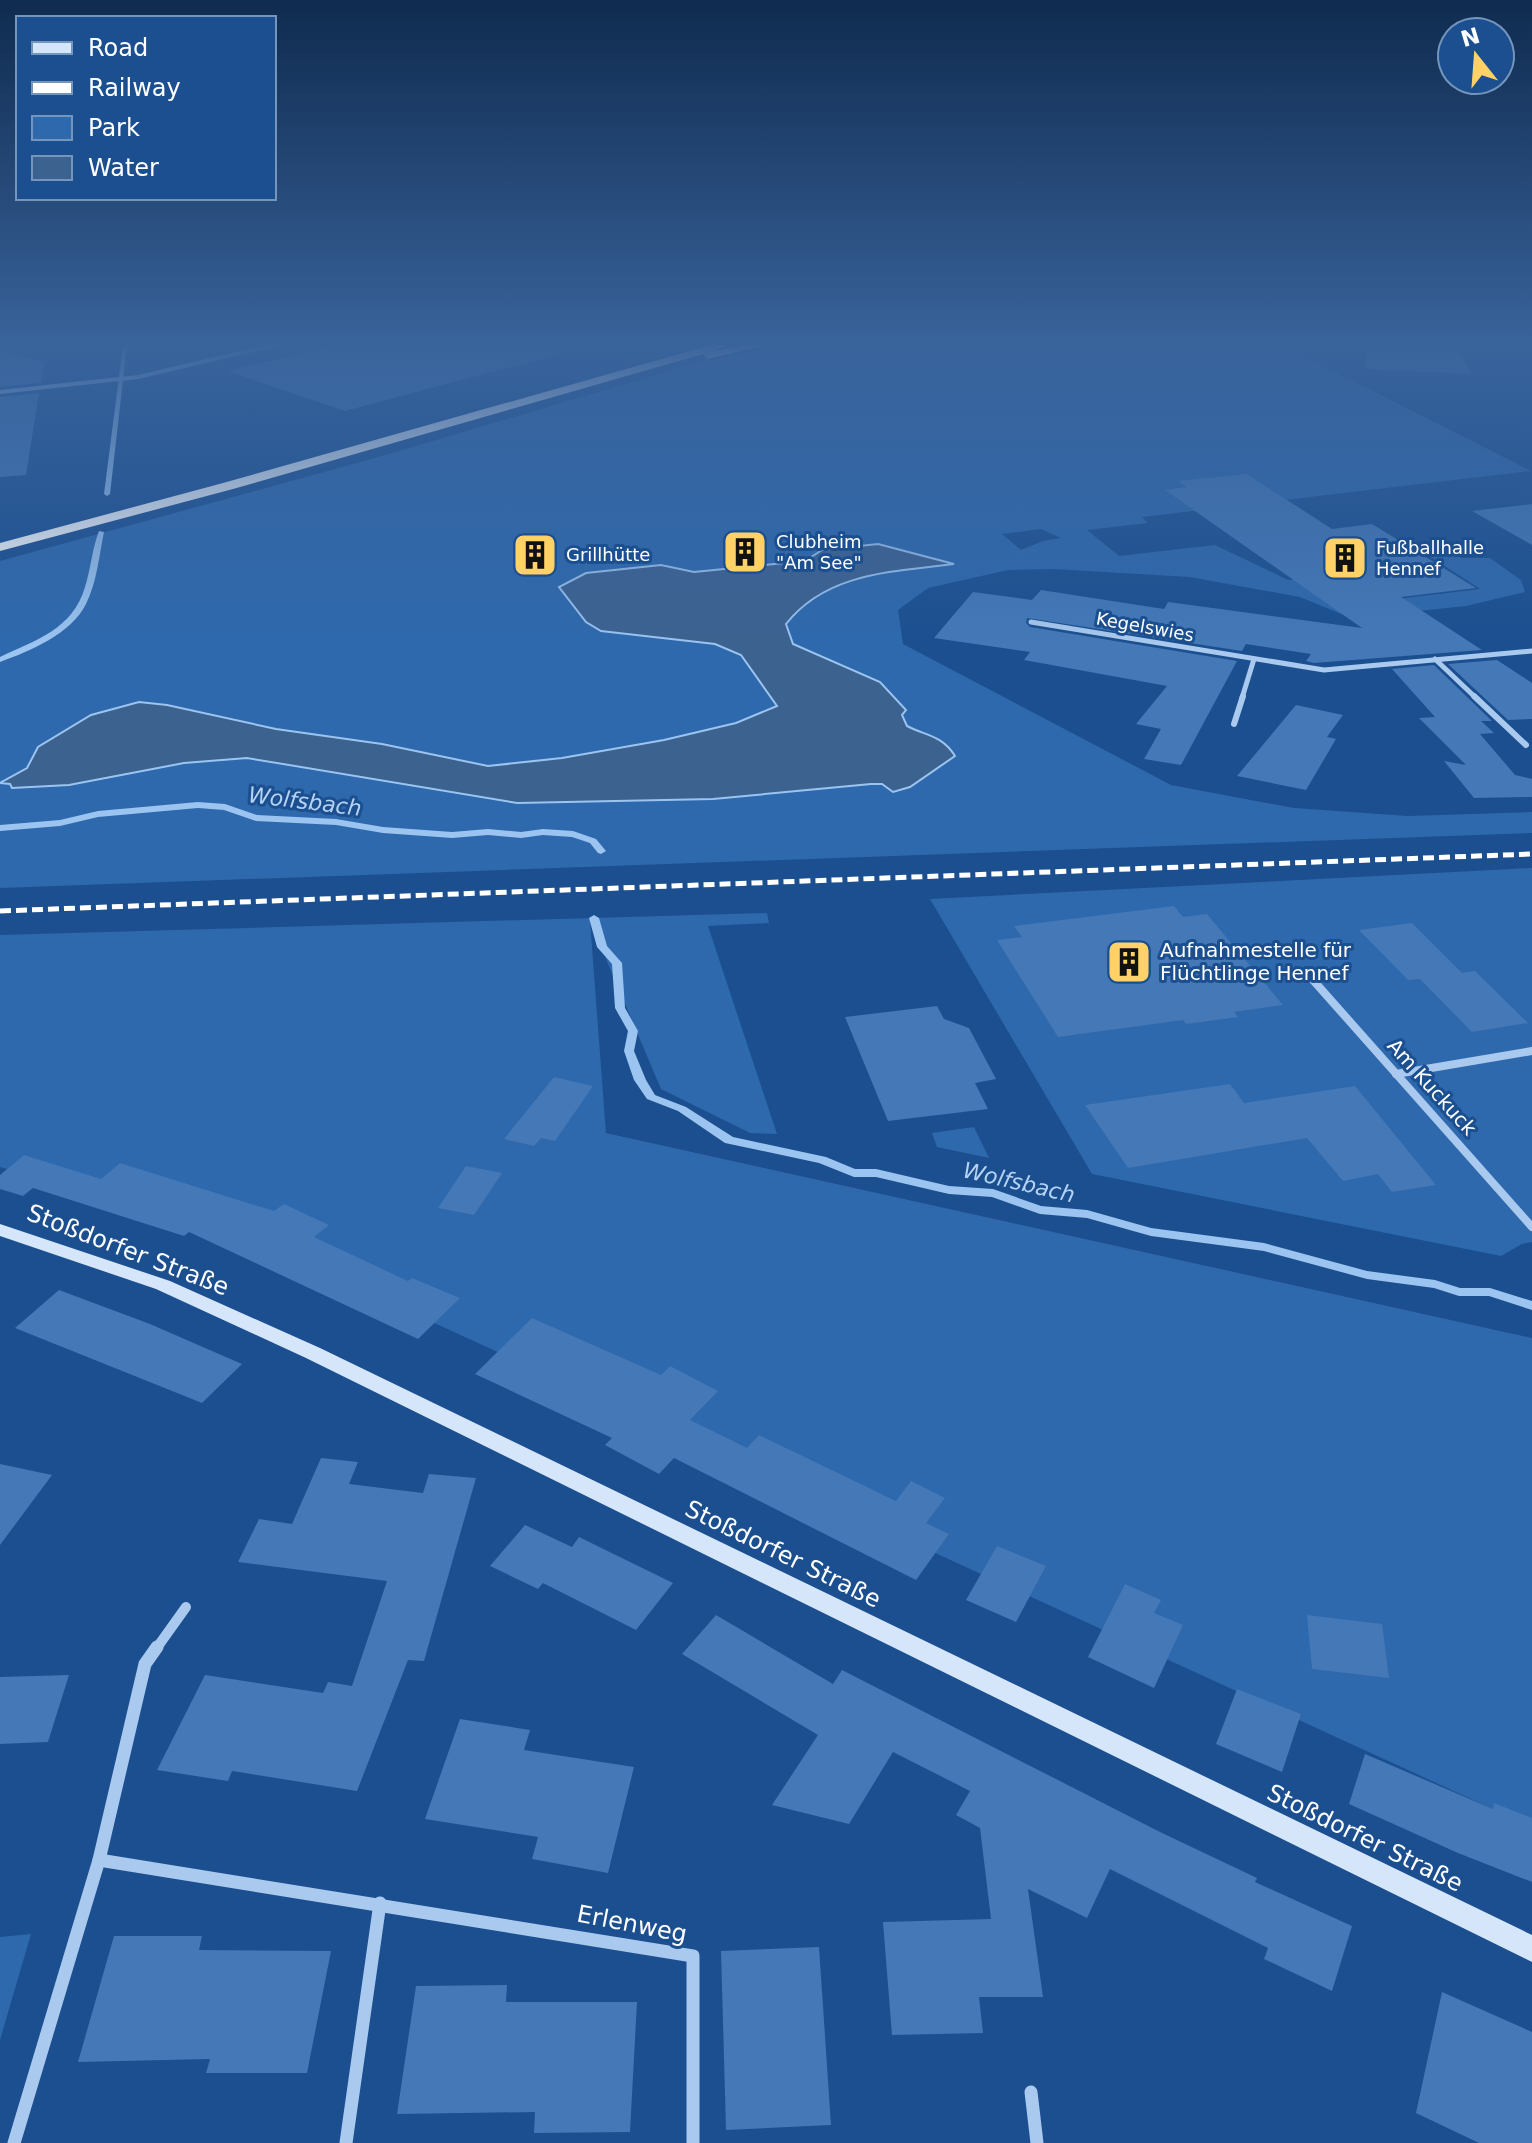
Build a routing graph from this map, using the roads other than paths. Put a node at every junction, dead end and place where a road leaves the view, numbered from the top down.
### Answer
1 (321, 445) edge
2 (370, 445) edge
3 (231, 470) dead end
4 (0, 547) edge
5 (1031, 622) dead end
6 (1532, 651) edge
7 (1254, 659) junction
8 (1435, 659) junction
9 (1234, 724) dead end
10 (1526, 745) dead end
11 (1305, 971) dead end
12 (1532, 1051) edge
13 (1396, 1074) junction
14 (1532, 1227) edge
15 (0, 1230) edge
16 (186, 1607) dead end
17 (99, 1860) junction
18 (380, 1903) junction
19 (1532, 1949) edge
20 (1031, 2092) dead end
21 (14, 2143) edge
22 (346, 2143) edge
23 (693, 2143) edge
24 (1037, 2143) edge

1 - 3 highway
2 - 4 highway
5 - 7 street, Kegelswies
6 - 8 street, Kegelswies
7 - 8 street, Kegelswies
7 - 9 street
8 - 10 street
11 - 13 street, Am Kuckuck
12 - 13 street
13 - 14 street, Am Kuckuck
15 - 19 main road, Stoßdorfer Straße
16 - 17 street
17 - 18 street, Erlenweg
17 - 21 street
18 - 22 street
18 - 23 street, Erlenweg
20 - 24 street

